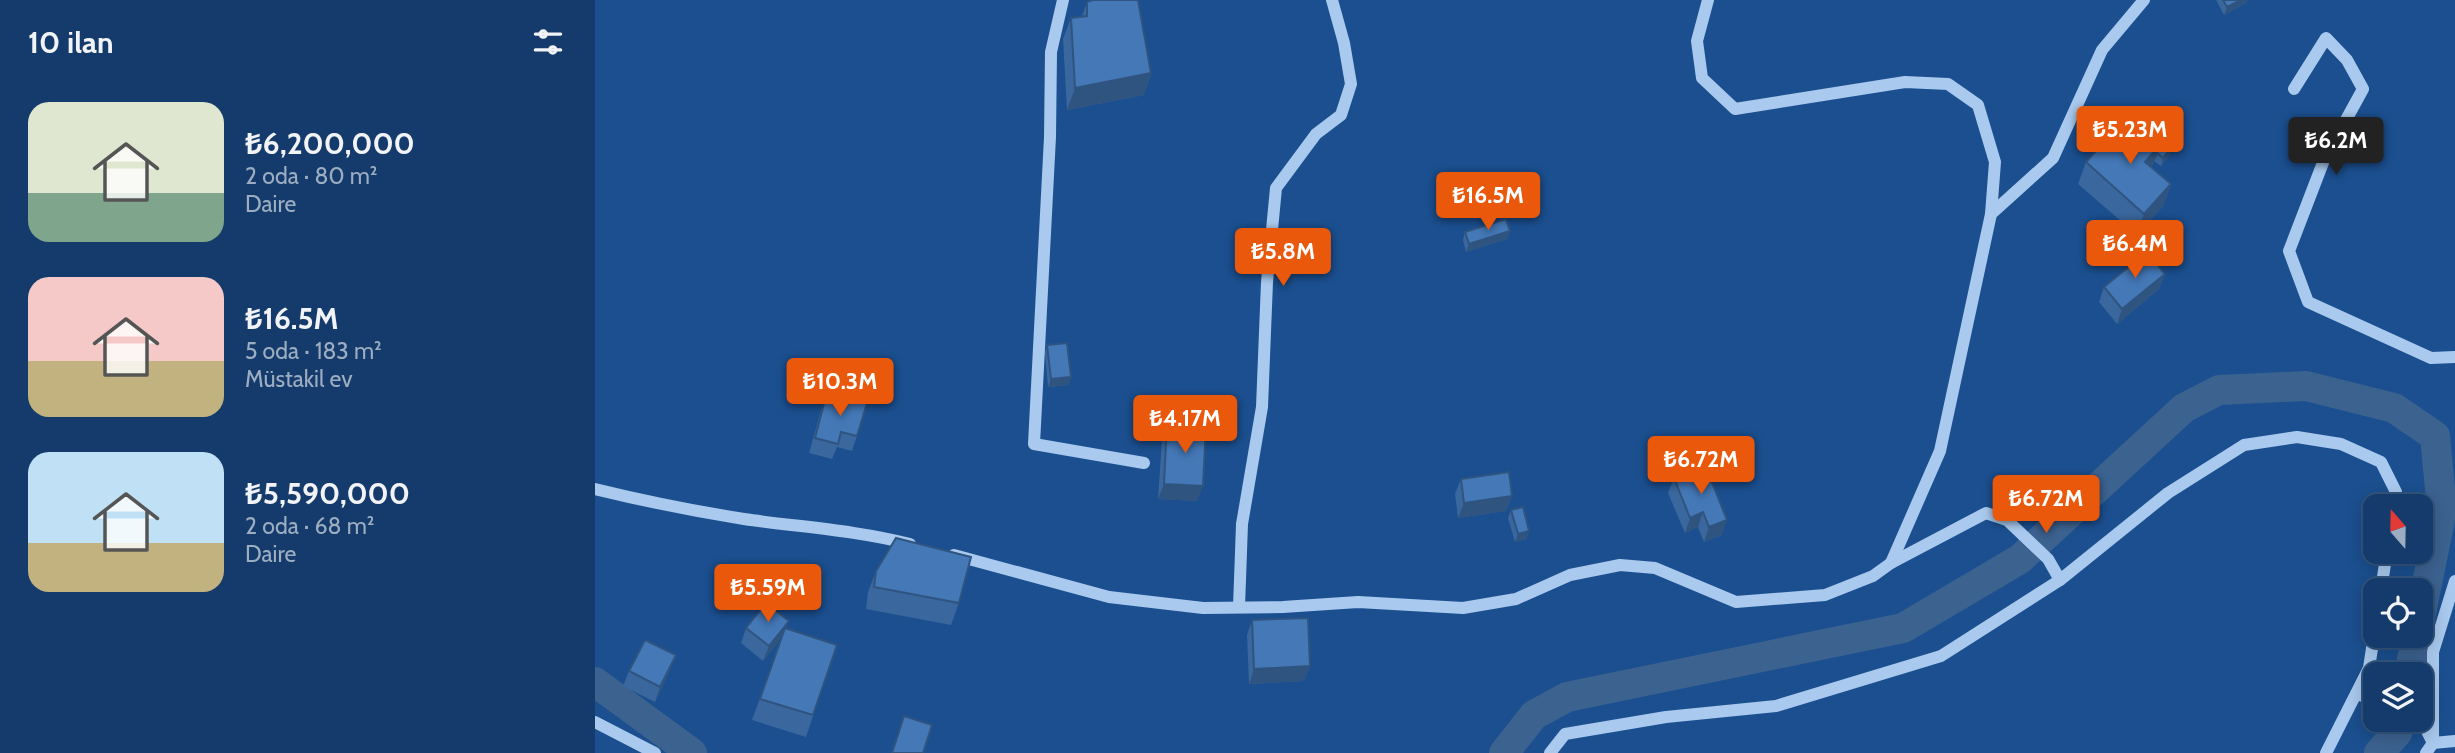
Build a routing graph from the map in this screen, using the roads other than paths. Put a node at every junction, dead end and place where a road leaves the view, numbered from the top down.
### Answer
1 (1063, 0) edge
2 (1332, 0) edge
3 (1708, 0) edge
4 (2144, 0) edge
5 (2294, 89) dead end
6 (1991, 214) junction
7 (2455, 357) edge
8 (1144, 463) dead end
9 (595, 489) edge
10 (2396, 494) edge
11 (926, 548) edge
12 (940, 552) edge
13 (1891, 563) junction
14 (2060, 580) junction
15 (2455, 581) edge
16 (1239, 607) junction
17 (2372, 648) edge
18 (2357, 694) junction
19 (2363, 696) edge
20 (596, 724) edge
21 (2455, 741) edge
22 (2430, 748) edge
23 (655, 753) edge
24 (1550, 753) edge
25 (2326, 753) edge

1 - 8 street
2 - 16 street
3 - 6 street
4 - 6 street
5 - 7 street
6 - 13 street
9 - 11 street
10 - 14 street
12 - 16 street
13 - 14 street
13 - 16 street
14 - 24 street
15 - 22 street
17 - 18 street
18 - 19 street
18 - 25 street
20 - 23 street
21 - 22 street

